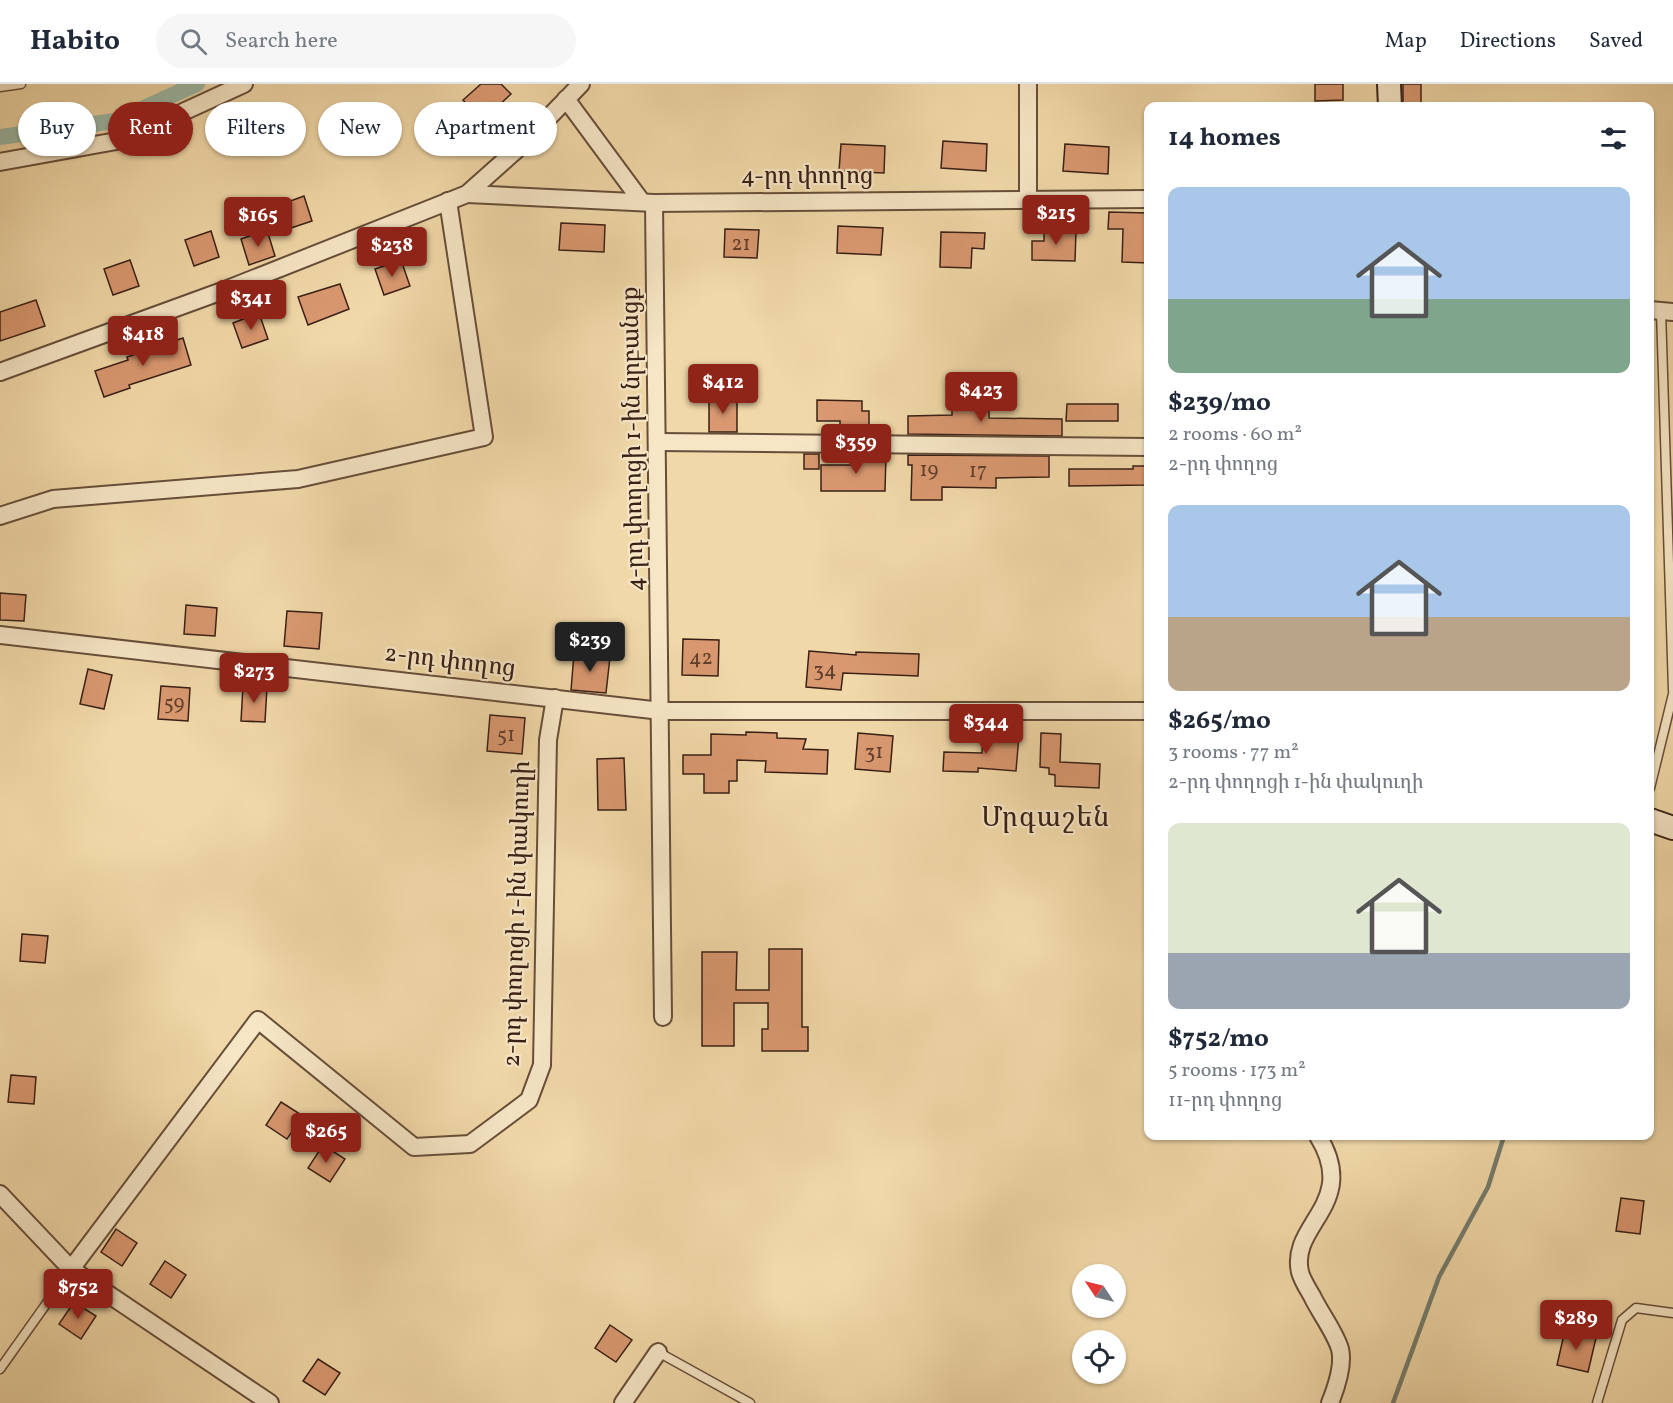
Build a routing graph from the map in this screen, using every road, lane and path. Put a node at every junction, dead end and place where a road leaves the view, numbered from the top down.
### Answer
1 (21, 84) edge
2 (244, 84) edge
3 (581, 84) edge
4 (1028, 84) edge
5 (1389, 84) edge
6 (0, 87) edge
7 (566, 99) junction
8 (1390, 102) edge
9 (0, 162) edge
10 (466, 194) junction
11 (1144, 198) edge
12 (1029, 200) junction
13 (448, 201) junction
14 (648, 202) junction
15 (1661, 311) edge
16 (0, 372) edge
17 (658, 442) junction
18 (1144, 447) edge
19 (0, 516) edge
20 (0, 635) edge
21 (1673, 692) edge
22 (555, 698) junction
23 (661, 711) junction
24 (1144, 711) edge
25 (1654, 771) edge
26 (1654, 821) edge
27 (1673, 828) edge
28 (663, 1017) dead end
29 (1320, 1140) edge
30 (0, 1194) edge
31 (71, 1269) junction
32 (1673, 1313) edge
33 (658, 1352) joint
34 (0, 1369) edge
35 (270, 1403) edge
36 (623, 1403) edge
37 (750, 1403) edge
38 (1330, 1403) edge
39 (1597, 1403) edge

1 - 6 lane
2 - 9 street
3 - 7 street
4 - 12 street
5 - 8 main road
7 - 10 street
7 - 14 street
10 - 13 street
10 - 14 street, 4-րդ փողոց
11 - 12 street, 4-րդ փողոց
12 - 14 street, 4-րդ փողոց
13 - 16 street
13 - 19 street
14 - 17 street, 4-րդ փողոցի 1-ին նրբանցք
15 - 21 lane
17 - 18 street
17 - 23 street, 4-րդ փողոցի 1-ին նրբանցք
20 - 22 street, 2-րդ փողոց
21 - 25 lane
22 - 23 street, 2-րդ փողոց
22 - 31 street, 2-րդ փողոցի 1-ին փակուղի
23 - 24 street, 2-րդ փողոց
23 - 28 street
26 - 27 main road
29 - 38 street
30 - 31 street
31 - 34 lane
31 - 35 street
32 - 39 lane
33 - 36 street
33 - 37 lane

